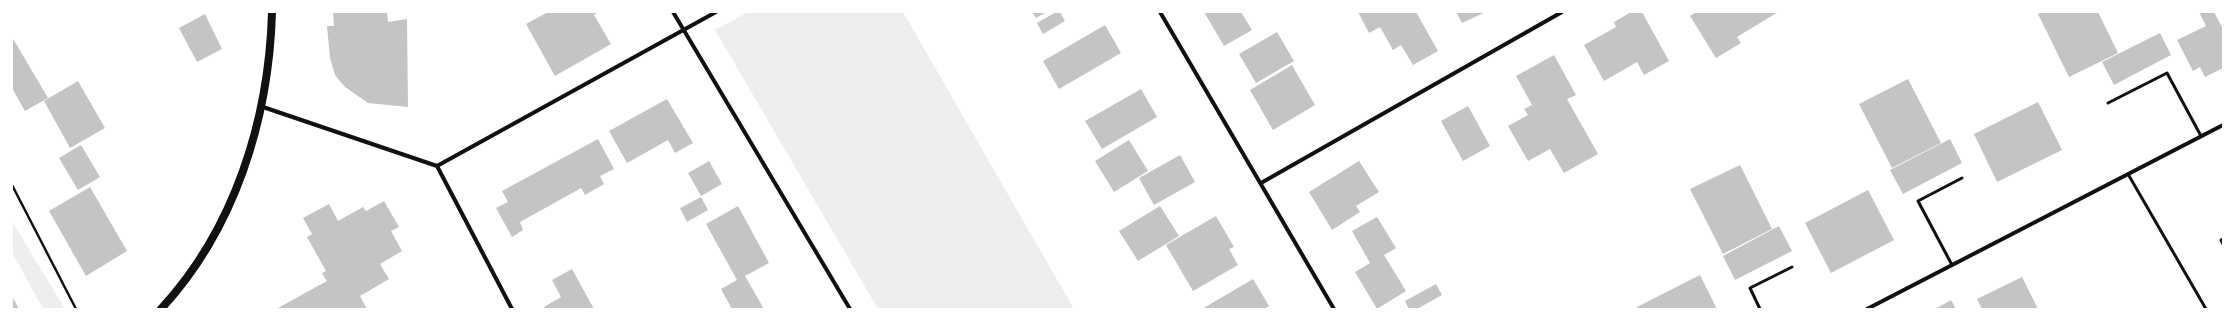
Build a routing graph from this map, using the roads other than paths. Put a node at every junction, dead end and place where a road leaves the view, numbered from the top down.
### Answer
1 (272, 12) edge
2 (673, 12) edge
3 (716, 12) edge
4 (1160, 12) edge
5 (1562, 12) edge
6 (684, 30) junction
7 (2108, 103) dead end
8 (263, 107) junction
9 (2223, 125) edge
10 (2201, 136) junction
11 (437, 166) junction
12 (2128, 174) junction
13 (1962, 178) dead end
14 (1261, 183) junction
15 (2223, 239) edge
16 (2223, 244) edge
17 (1952, 265) junction
18 (1792, 266) dead end
19 (161, 309) edge
20 (512, 309) edge
21 (850, 309) edge
22 (1334, 309) edge
23 (1760, 309) edge
24 (1867, 309) edge
25 (2206, 309) edge

1 - 8 main road
2 - 6 street
3 - 6 street
4 - 14 street
5 - 14 street
6 - 11 street
6 - 21 street
7 - 10 lane
8 - 11 street
8 - 19 main road
9 - 10 street
10 - 12 street
11 - 20 street
12 - 17 street
12 - 25 lane
13 - 17 lane
14 - 22 street
15 - 16 lane
17 - 24 street
18 - 23 lane

